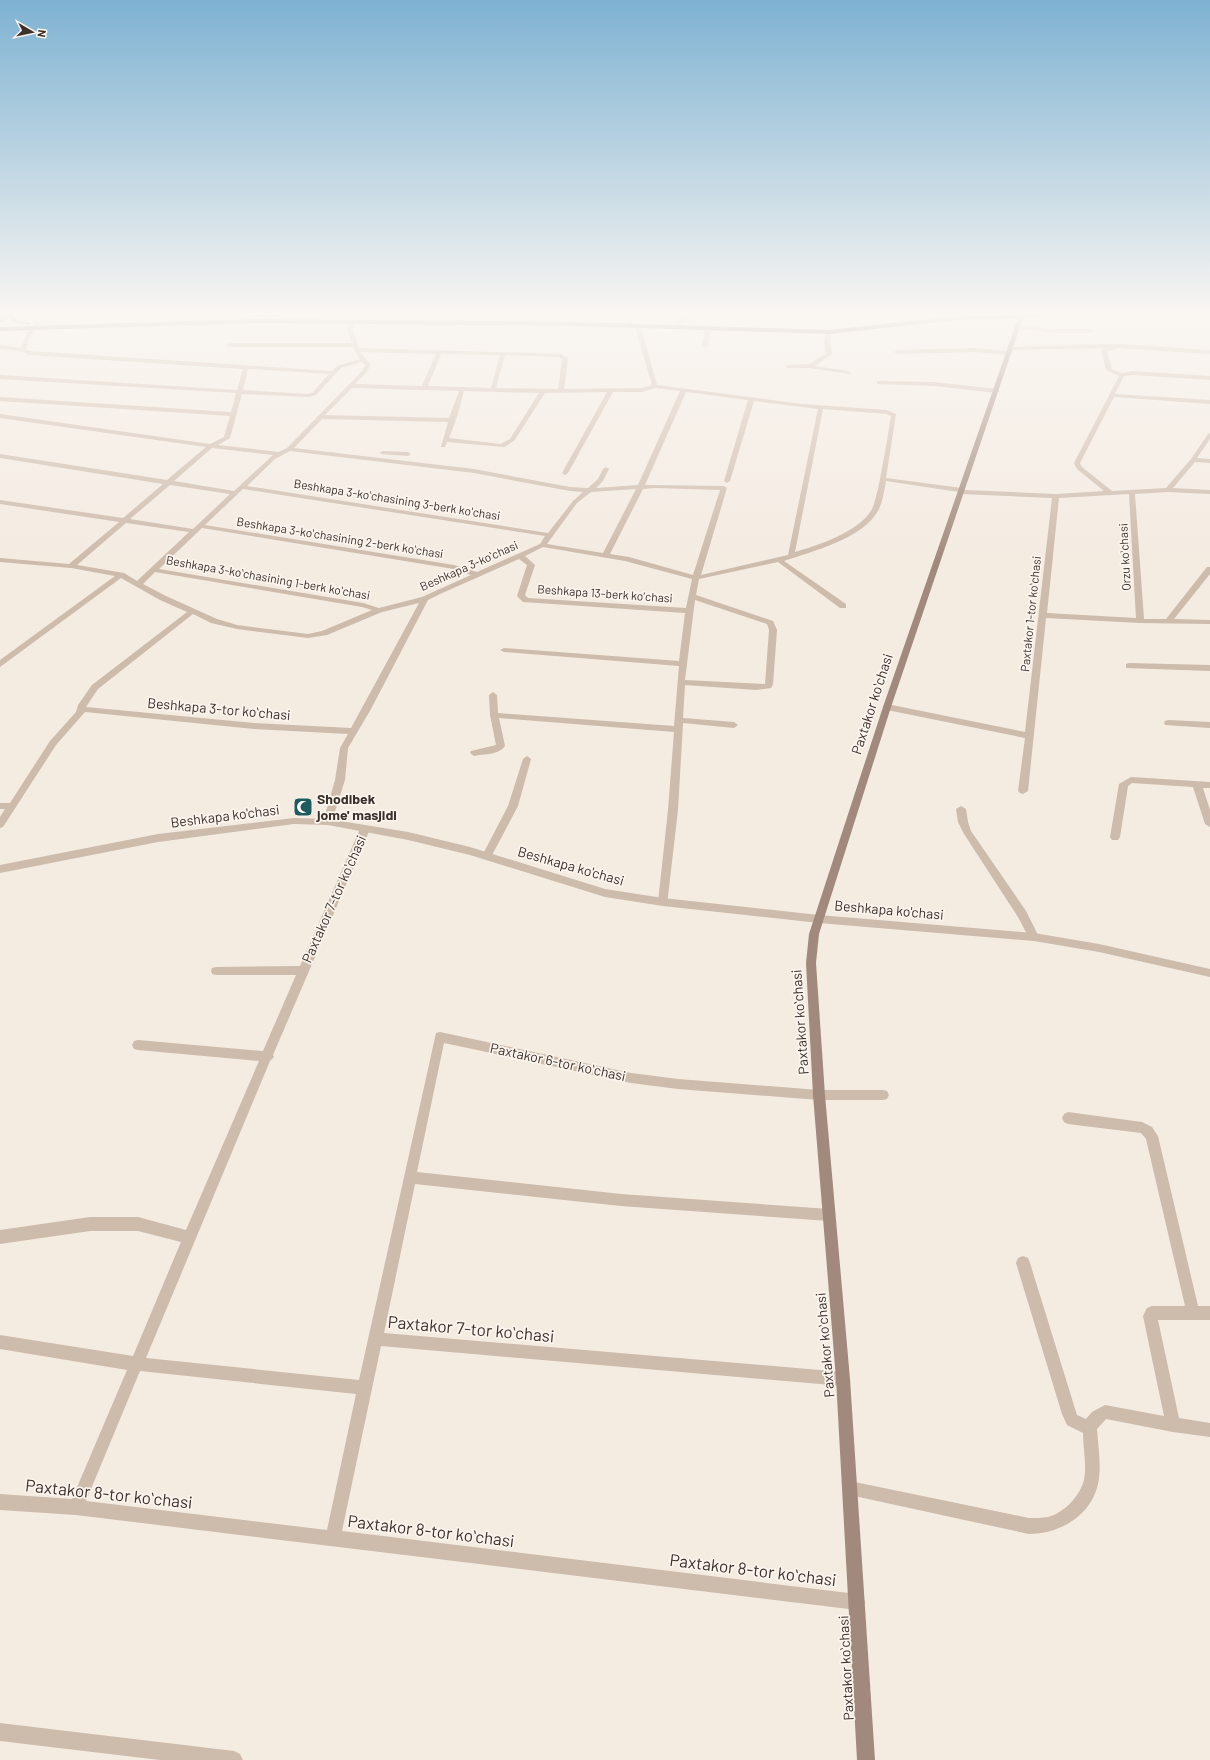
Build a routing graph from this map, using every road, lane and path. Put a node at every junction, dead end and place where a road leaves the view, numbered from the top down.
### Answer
1 (238, 397) edge
2 (340, 397) edge
3 (460, 397) edge
4 (539, 397) edge
5 (607, 397) edge
6 (680, 397) edge
7 (745, 397) edge
8 (995, 397) edge
9 (1110, 397) edge
10 (1141, 397) edge
11 (752, 398) junction
12 (0, 399) edge
13 (1210, 402) edge
14 (821, 408) junction
15 (234, 414) junction
16 (0, 416) edge
17 (321, 417) junction
18 (453, 420) junction
19 (1210, 435) edge
20 (211, 446) junction
21 (291, 447) junction
22 (278, 454) junction
23 (408, 454) dead end
24 (0, 456) edge
25 (1193, 460) junction
26 (1210, 461) edge
27 (606, 469) dead end
28 (564, 473) dead end
29 (883, 479) junction
30 (726, 481) dead end
31 (168, 482) junction
32 (640, 486) junction
33 (242, 487) junction
34 (587, 490) junction
35 (1168, 490) junction
36 (962, 491) junction
37 (1132, 492) junction
38 (1210, 492) edge
39 (236, 493) junction
40 (1110, 493) junction
41 (1056, 496) junction
42 (0, 502) edge
43 (124, 520) junction
44 (197, 529) junction
45 (549, 535) junction
46 (542, 545) junction
47 (606, 555) junction
48 (520, 556) junction
49 (791, 556) junction
50 (0, 560) edge
51 (779, 560) junction
52 (71, 566) junction
53 (1210, 569) edge
54 (154, 570) junction
55 (475, 574) junction
56 (121, 575) junction
57 (696, 578) junction
58 (138, 584) junction
59 (692, 596) junction
60 (425, 599) junction
61 (843, 606) dead end
62 (379, 610) junction
63 (193, 611) junction
64 (689, 611) junction
65 (1043, 615) junction
66 (1140, 621) junction
67 (1168, 621) junction
68 (1210, 622) edge
69 (504, 650) dead end
70 (0, 664) edge
71 (683, 664) junction
72 (1129, 666) dead end
73 (1210, 668) edge
74 (681, 682) junction
75 (493, 695) dead end
76 (887, 707) junction
77 (82, 709) junction
78 (494, 715) junction
79 (1168, 723) dead end
80 (677, 725) junction
81 (734, 725) dead end
82 (1210, 725) edge
83 (354, 731) junction
84 (1030, 736) junction
85 (474, 753) dead end
86 (527, 759) dead end
87 (1197, 784) junction
88 (1210, 786) edge
89 (1023, 791) dead end
90 (0, 806) edge
91 (13, 806) junction
92 (961, 809) dead end
93 (328, 822) junction
94 (1210, 824) edge
95 (0, 825) edge
96 (365, 829) junction
97 (1115, 837) dead end
98 (487, 856) junction
99 (0, 869) edge
100 (663, 902) junction
101 (818, 919) junction
102 (1034, 937) junction
103 (303, 970) junction
104 (216, 971) dead end
105 (1210, 973) edge
106 (138, 1045) dead end
107 (268, 1057) junction
108 (819, 1095) junction
109 (883, 1095) dead end
110 (1068, 1118) dead end
111 (410, 1178) junction
112 (829, 1215) junction
113 (0, 1237) edge
114 (190, 1238) junction
115 (1023, 1263) dead end
116 (1193, 1312) junction
117 (1210, 1313) edge
118 (376, 1339) junction
119 (0, 1342) edge
120 (136, 1364) junction
121 (843, 1378) junction
122 (365, 1388) junction
123 (1173, 1425) junction
124 (1090, 1429) junction
125 (1210, 1430) edge
126 (850, 1490) junction
127 (0, 1502) edge
128 (76, 1508) junction
129 (333, 1538) junction
130 (857, 1602) junction
131 (0, 1732) edge
132 (234, 1760) edge
133 (866, 1760) edge

1 - 15 street
2 - 17 street
3 - 18 street
4 - 18 street
5 - 28 street
6 - 32 street
7 - 11 street
8 - 36 main road, Paxtakor koʻchasi
9 - 40 street
10 - 13 street
11 - 14 street
11 - 30 street
12 - 15 street
14 - 29 street, Beshkapa 13-berk koʼchasi
14 - 49 street
15 - 20 street
16 - 20 street
17 - 18 street
17 - 21 street
19 - 25 street
20 - 22 street
20 - 31 street
21 - 22 street
21 - 23 street
21 - 34 street
22 - 33 street
24 - 31 street
25 - 26 street
25 - 35 street
27 - 34 street, Beshkapa 3-koʻchasi
29 - 36 street
29 - 49 street, Beshkapa 13-berk koʼchasi
31 - 39 street
31 - 43 street
32 - 34 street
32 - 47 street
32 - 57 street, Beshkapa 13-berk koʼchasi
33 - 39 street
33 - 45 street, Beshkapa 3-koʻchasining 3-berk koʻchasi
34 - 45 street, Beshkapa 3-koʻchasi
35 - 37 street
35 - 38 street
36 - 41 street
36 - 76 main road, Paxtakor koʻchasi
37 - 40 street
37 - 66 street, Orzu koʻchasi
39 - 44 street
40 - 41 street
41 - 65 street, Paxtakor 1-tor koʻchasi
42 - 43 street, Beshkapa 3-koʻchasining 2-berk koʻchasi
43 - 44 street, Beshkapa 3-koʻchasining 2-berk koʻchasi
43 - 52 street
44 - 54 street
44 - 55 street, Beshkapa 3-koʻchasining 2-berk koʻchasi
45 - 46 street, Beshkapa 3-koʻchasi
46 - 47 street, Beshkapa 13-berk koʼchasi
46 - 48 street, Beshkapa 3-koʻchasi
47 - 57 street, Beshkapa 13-berk koʼchasi
48 - 55 street, Beshkapa 3-koʻchasi
48 - 64 street, Beshkapa 13-berk koʼchasi
49 - 51 street, Beshkapa 13-berk koʼchasi
50 - 52 street, Beshkapa 3-koʻchasi
51 - 57 street, Beshkapa 13-berk koʼchasi
51 - 61 street
52 - 56 street, Beshkapa 3-koʻchasi
53 - 67 street
54 - 58 street
54 - 62 street, Beshkapa 3-koʻchasining 1-berk koʻchasi
55 - 60 street, Beshkapa 3-koʻchasi
56 - 58 street, Beshkapa 3-koʻchasi
56 - 70 street
57 - 59 street, Beshkapa 13-berk koʼchasi
58 - 63 street, Beshkapa 3-koʻchasi
59 - 64 street, Beshkapa 13-berk koʼchasi
59 - 74 street, Beshkapa 13-berk koʼchasi
60 - 62 street, Beshkapa 3-koʻchasi
60 - 83 street
62 - 63 street, Beshkapa 3-koʻchasi
63 - 77 street
64 - 71 street, Beshkapa 13-berk koʼchasi
65 - 66 street
65 - 84 street, Paxtakor 1-tor koʻchasi
66 - 67 street
67 - 68 street
69 - 71 street
71 - 74 street, Beshkapa 13-berk koʼchasi
72 - 73 street
74 - 80 street, Beshkapa 13-berk koʼchasi
75 - 78 street
76 - 84 street
76 - 101 main road, Paxtakor koʻchasi
77 - 83 street, Beshkapa 3-tor koʻchasi
77 - 91 street
78 - 80 street
78 - 85 street
79 - 82 street
80 - 81 street
80 - 100 street, Beshkapa 13-berk koʼchasi
83 - 93 street
84 - 89 street, Paxtakor 1-tor koʻchasi
86 - 98 street
87 - 88 street
87 - 94 street
87 - 97 street
90 - 91 street
91 - 95 street
92 - 102 street
93 - 96 street, Beshkapa ko'chasi
93 - 99 street, Beshkapa ko'chasi
96 - 98 street, Beshkapa ko'chasi
96 - 103 street, Paxtakor 7-tor koʻchasi
98 - 100 street, Beshkapa ko'chasi
100 - 101 street, Beshkapa ko'chasi
101 - 102 street, Beshkapa ko'chasi
101 - 108 main road, Paxtakor koʻchasi
102 - 105 street, Beshkapa ko'chasi
103 - 104 street, Paxtakor 7-tor koʻchasi
103 - 107 street, Paxtakor 7-tor koʻchasi
106 - 107 street
107 - 114 street, Paxtakor 7-tor koʻchasi
108 - 109 street
108 - 111 street, Paxtakor 6-tor koʻchasi
108 - 112 main road, Paxtakor koʻchasi
110 - 116 street
111 - 112 street
111 - 118 street, Paxtakor 6-tor koʻchasi
112 - 121 main road, Paxtakor koʻchasi
113 - 114 street
114 - 120 street, Paxtakor 7-tor koʻchasi
115 - 124 street
116 - 117 street
116 - 123 street
118 - 121 street, Paxtakor 7-tor koʻchasi
118 - 122 street, Paxtakor 7-tor koʻchasi
119 - 120 street
120 - 122 street
120 - 128 street, Paxtakor 7-tor koʻchasi
121 - 126 main road, Paxtakor koʻchasi
122 - 129 street, Paxtakor 7-tor koʻchasi
123 - 124 street
123 - 125 street
124 - 126 street
126 - 130 main road, Paxtakor koʻchasi
127 - 128 street, Paxtakor 8-tor koʻchasi
128 - 129 street, Paxtakor 8-tor koʻchasi
129 - 130 street, Paxtakor 8-tor koʻchasi
130 - 133 main road, Paxtakor koʻchasi
131 - 132 street

